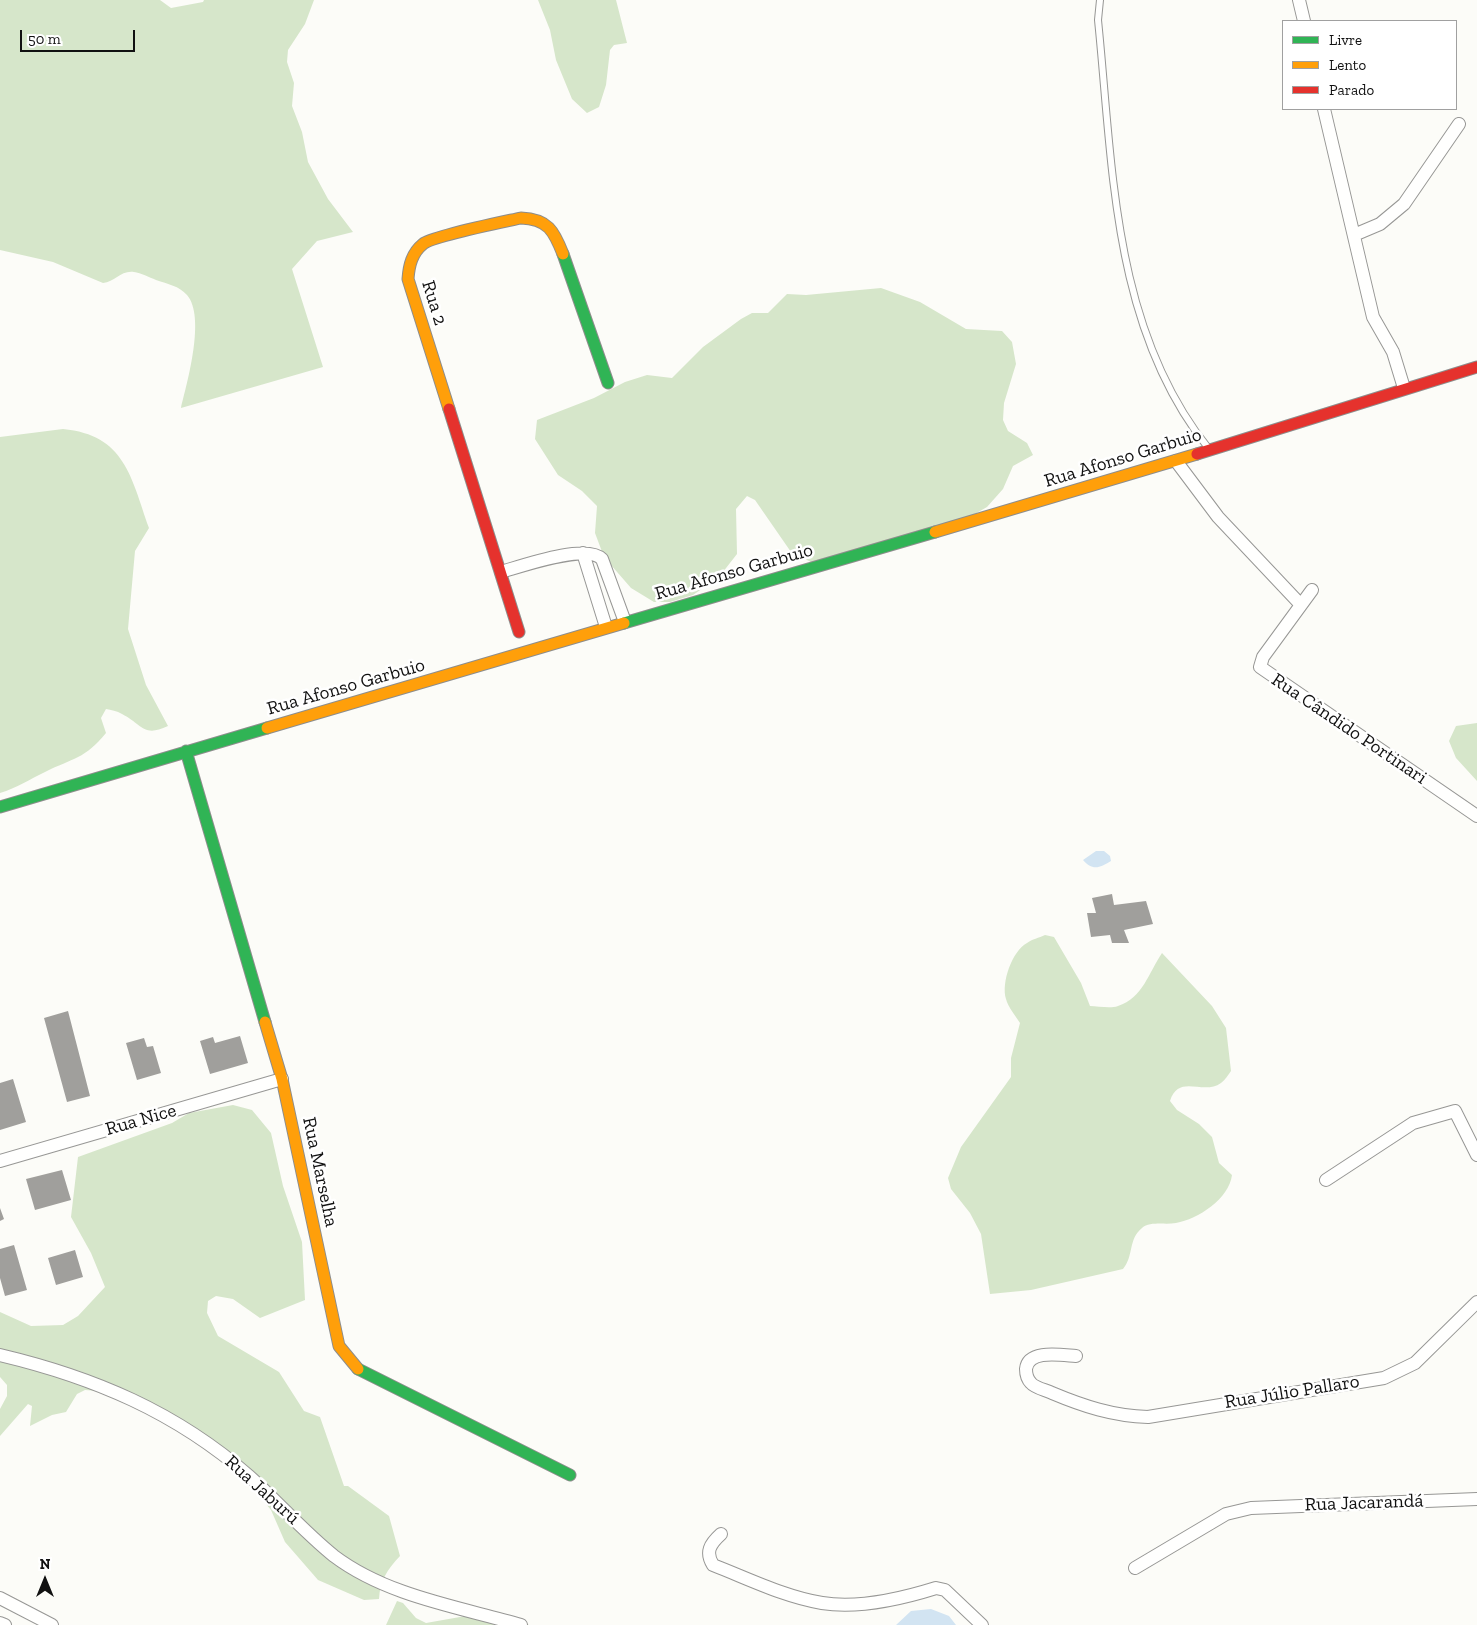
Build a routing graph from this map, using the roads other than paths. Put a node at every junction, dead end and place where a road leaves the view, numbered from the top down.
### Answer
1 (1100, 0) edge
2 (1299, 0) edge
3 (1304, 20) edge
4 (1324, 110) edge
5 (1459, 124) dead end
6 (1354, 235) junction
7 (1477, 367) edge
8 (608, 383) dead end
9 (1404, 388) junction
10 (1210, 450) junction
11 (1176, 462) junction
12 (584, 553) junction
13 (501, 572) junction
14 (1312, 590) dead end
15 (1301, 605) junction
16 (625, 622) junction
17 (606, 627) junction
18 (520, 632) dead end
19 (186, 751) junction
20 (0, 807) edge
21 (1477, 816) edge
22 (282, 1079) junction
23 (1477, 1155) edge
24 (0, 1161) edge
25 (1326, 1180) dead end
26 (1477, 1302) edge
27 (0, 1355) edge
28 (1076, 1356) dead end
29 (570, 1475) dead end
30 (1477, 1499) edge
31 (721, 1534) dead end
32 (1135, 1568) dead end
33 (0, 1598) edge
34 (0, 1622) edge
35 (5, 1625) edge
36 (52, 1625) edge
37 (521, 1625) edge
38 (982, 1625) edge

1 - 10 lane
2 - 3 street
4 - 6 street
5 - 6 street
6 - 9 street
7 - 9 street, Rua Afonso Garbuio
8 - 13 street, Rua 2
9 - 10 street, Rua Afonso Garbuio
10 - 11 street, Rua Afonso Garbuio
11 - 15 street
11 - 16 street, Rua Afonso Garbuio
12 - 13 street
12 - 16 street
12 - 17 street
13 - 18 street, Rua 2
14 - 15 street, Rua Cândido Portinari
15 - 21 street, Rua Cândido Portinari
16 - 17 street, Rua Afonso Garbuio
17 - 19 street, Rua Afonso Garbuio
19 - 20 street, Rua Afonso Garbuio
19 - 22 street, Rua Marselha
22 - 24 street, Rua Nice
22 - 29 street, Rua Marselha
23 - 25 street
26 - 28 street, Rua Júlio Pallaro
27 - 37 street, Rua Jaburú
30 - 32 street, Rua Jacarandá
31 - 38 street
33 - 36 street
34 - 35 street

